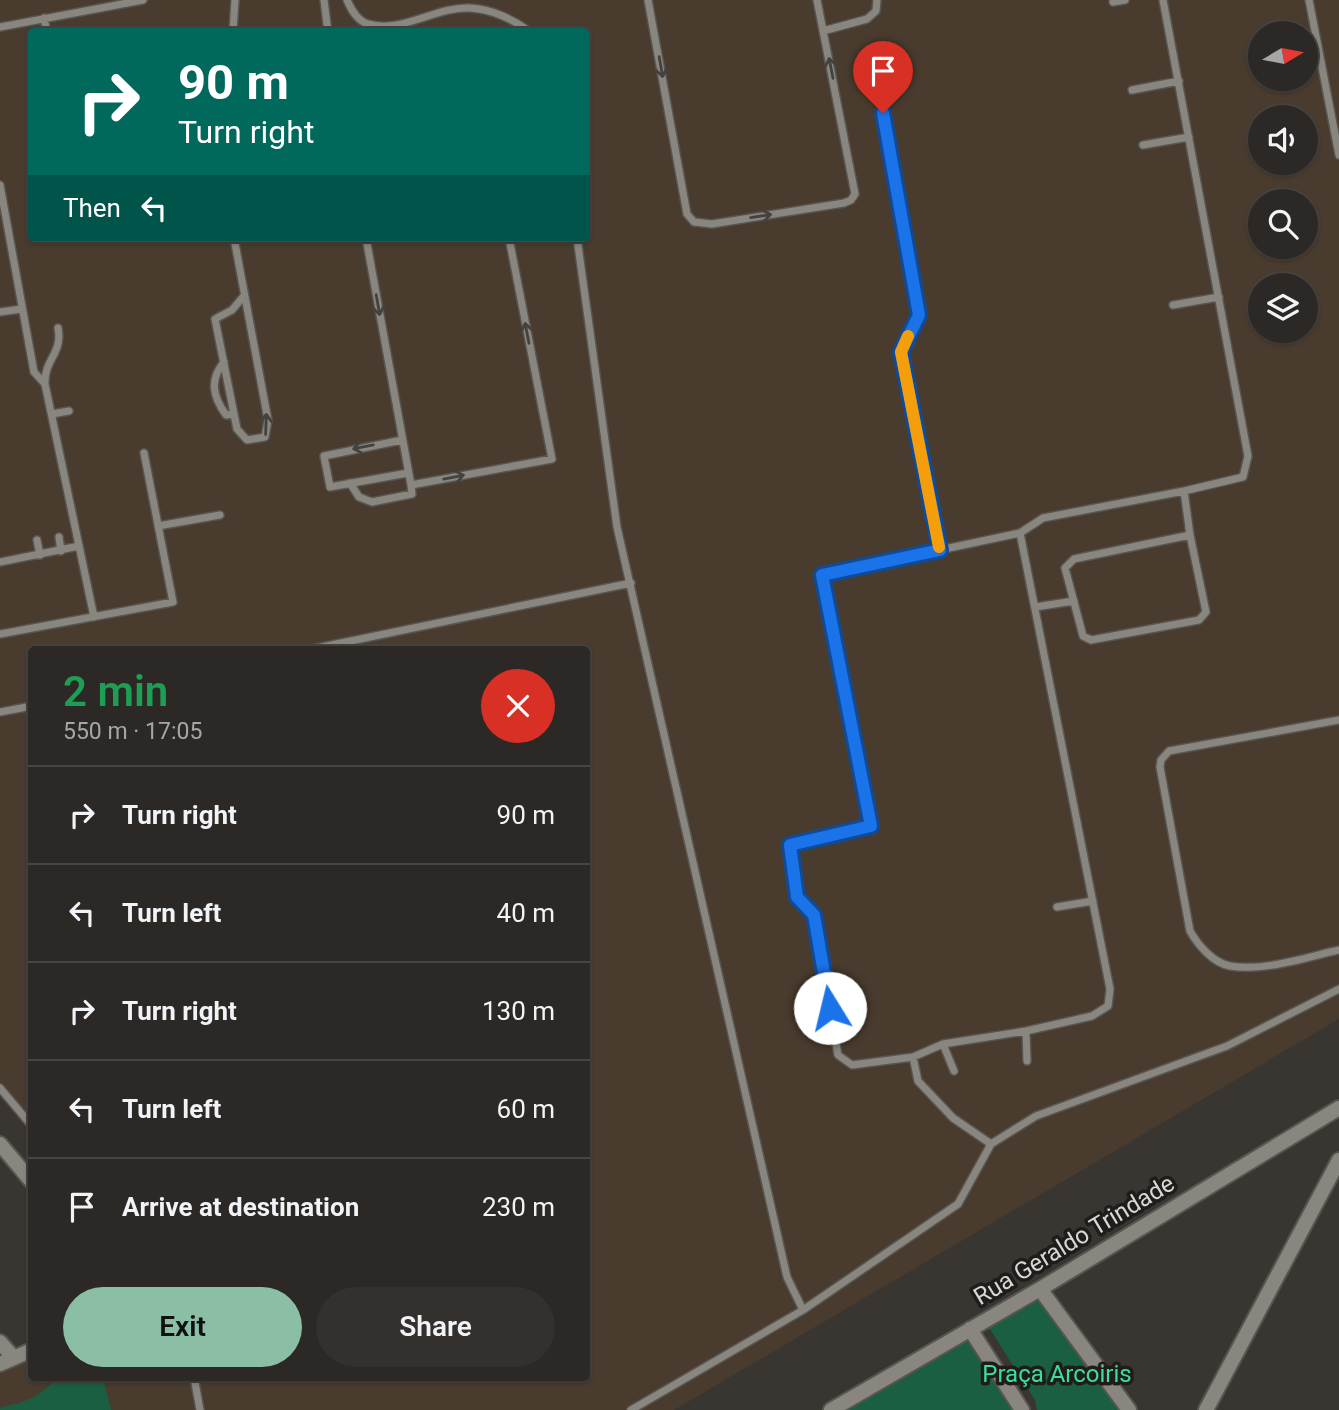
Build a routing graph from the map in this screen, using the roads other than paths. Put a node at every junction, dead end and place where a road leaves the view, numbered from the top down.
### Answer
1 (143, 0) edge
2 (235, 0) edge
3 (324, 0) edge
4 (347, 0) edge
5 (648, 0) edge
6 (817, 0) edge
7 (889, 0) edge
8 (1125, 0) edge
9 (1163, 0) edge
10 (1309, 0) edge
11 (878, 1) edge
12 (1114, 2) dead end
13 (44, 18) junction
14 (0, 27) edge
15 (46, 28) edge
16 (233, 28) edge
17 (328, 28) edge
18 (525, 28) edge
19 (823, 31) junction
20 (874, 62) dead end
21 (1179, 81) junction
22 (1132, 90) dead end
23 (1189, 137) junction
24 (1143, 145) dead end
25 (1339, 155) edge
26 (0, 185) edge
27 (4, 229) edge
28 (235, 242) edge
29 (367, 242) edge
30 (510, 242) edge
31 (578, 242) edge
32 (243, 297) junction
33 (1219, 297) junction
34 (1172, 305) dead end
35 (21, 309) junction
36 (0, 312) edge
37 (58, 328) dead end
38 (224, 362) junction
39 (44, 384) junction
40 (69, 411) dead end
41 (52, 414) junction
42 (234, 414) junction
43 (402, 440) junction
44 (144, 453) dead end
45 (408, 473) junction
46 (350, 483) junction
47 (411, 485) junction
48 (1184, 491) junction
49 (220, 515) dead end
50 (158, 526) junction
51 (1020, 533) junction
52 (1190, 535) junction
53 (58, 537) dead end
54 (37, 540) dead end
55 (79, 546) junction
56 (940, 550) junction
57 (61, 551) junction
58 (40, 555) junction
59 (0, 562) edge
60 (631, 583) junction
61 (1074, 601) junction
62 (1035, 607) junction
63 (94, 617) junction
64 (0, 632) edge
65 (326, 646) edge
66 (28, 707) edge
67 (0, 712) edge
68 (1339, 720) edge
69 (1093, 901) junction
70 (1057, 907) dead end
71 (1339, 950) edge
72 (1339, 989) edge
73 (1026, 1031) junction
74 (943, 1044) junction
75 (913, 1056) junction
76 (1027, 1060) dead end
77 (954, 1071) dead end
78 (0, 1088) edge
79 (1339, 1108) edge
80 (28, 1121) edge
81 (0, 1144) edge
82 (991, 1144) junction
83 (1339, 1160) edge
84 (28, 1177) edge
85 (1040, 1289) junction
86 (803, 1310) junction
87 (970, 1329) junction
88 (0, 1342) edge
89 (28, 1352) edge
90 (7, 1361) edge
91 (195, 1381) edge
92 (200, 1410) edge
93 (631, 1410) edge
94 (831, 1410) edge
95 (1022, 1410) edge
96 (1129, 1410) edge
97 (1206, 1410) edge

1 - 13 lane
2 - 16 lane
3 - 17 lane
4 - 18 lane
5 -> 19 lane
6 - 19 lane
7 - 11 lane
8 - 12 lane
9 - 21 lane
10 - 25 lane
11 - 19 lane
13 - 14 lane
13 - 15 lane
20 - 56 lane
21 - 22 lane
21 - 23 lane
23 - 24 lane
23 - 33 lane
26 - 27 lane
27 - 35 lane
28 - 32 lane
29 -> 43 lane
47 -> 30 lane
31 - 60 lane
32 - 38 lane
42 -> 32 lane
33 - 34 lane
33 - 48 lane
35 - 36 lane
35 - 39 lane
37 - 39 lane
38 - 42 lane
38 - 42 lane
39 - 41 lane
40 - 41 lane
41 - 55 lane
43 - 45 lane
43 -> 46 lane
44 - 50 lane
45 - 46 lane
45 - 47 lane
46 - 47 lane
48 - 51 lane
48 - 52 lane
49 - 50 lane
50 - 63 lane
51 - 56 lane
51 - 62 lane
52 - 61 lane
52 - 61 lane
53 - 57 lane
54 - 58 lane
55 - 57 lane
55 - 63 lane
56 - 75 lane
57 - 58 lane
58 - 59 lane
60 - 65 lane
60 - 86 lane
61 - 62 lane
62 - 69 lane
63 - 64 lane
66 - 67 lane
68 - 71 lane
69 - 70 lane
69 - 73 lane
72 - 82 lane
73 - 74 lane
73 - 76 lane
74 - 75 lane
74 - 77 lane
75 - 82 lane
78 - 80 lane
79 - 85 street, Rua Geraldo Trindade
81 - 84 street
82 - 86 lane
83 - 97 street
85 - 87 street, Rua Geraldo Trindade
85 - 96 street
86 - 93 lane
87 - 94 street, Rua Geraldo Trindade
87 - 95 street
88 - 90 street
89 - 90 street
91 - 92 lane

